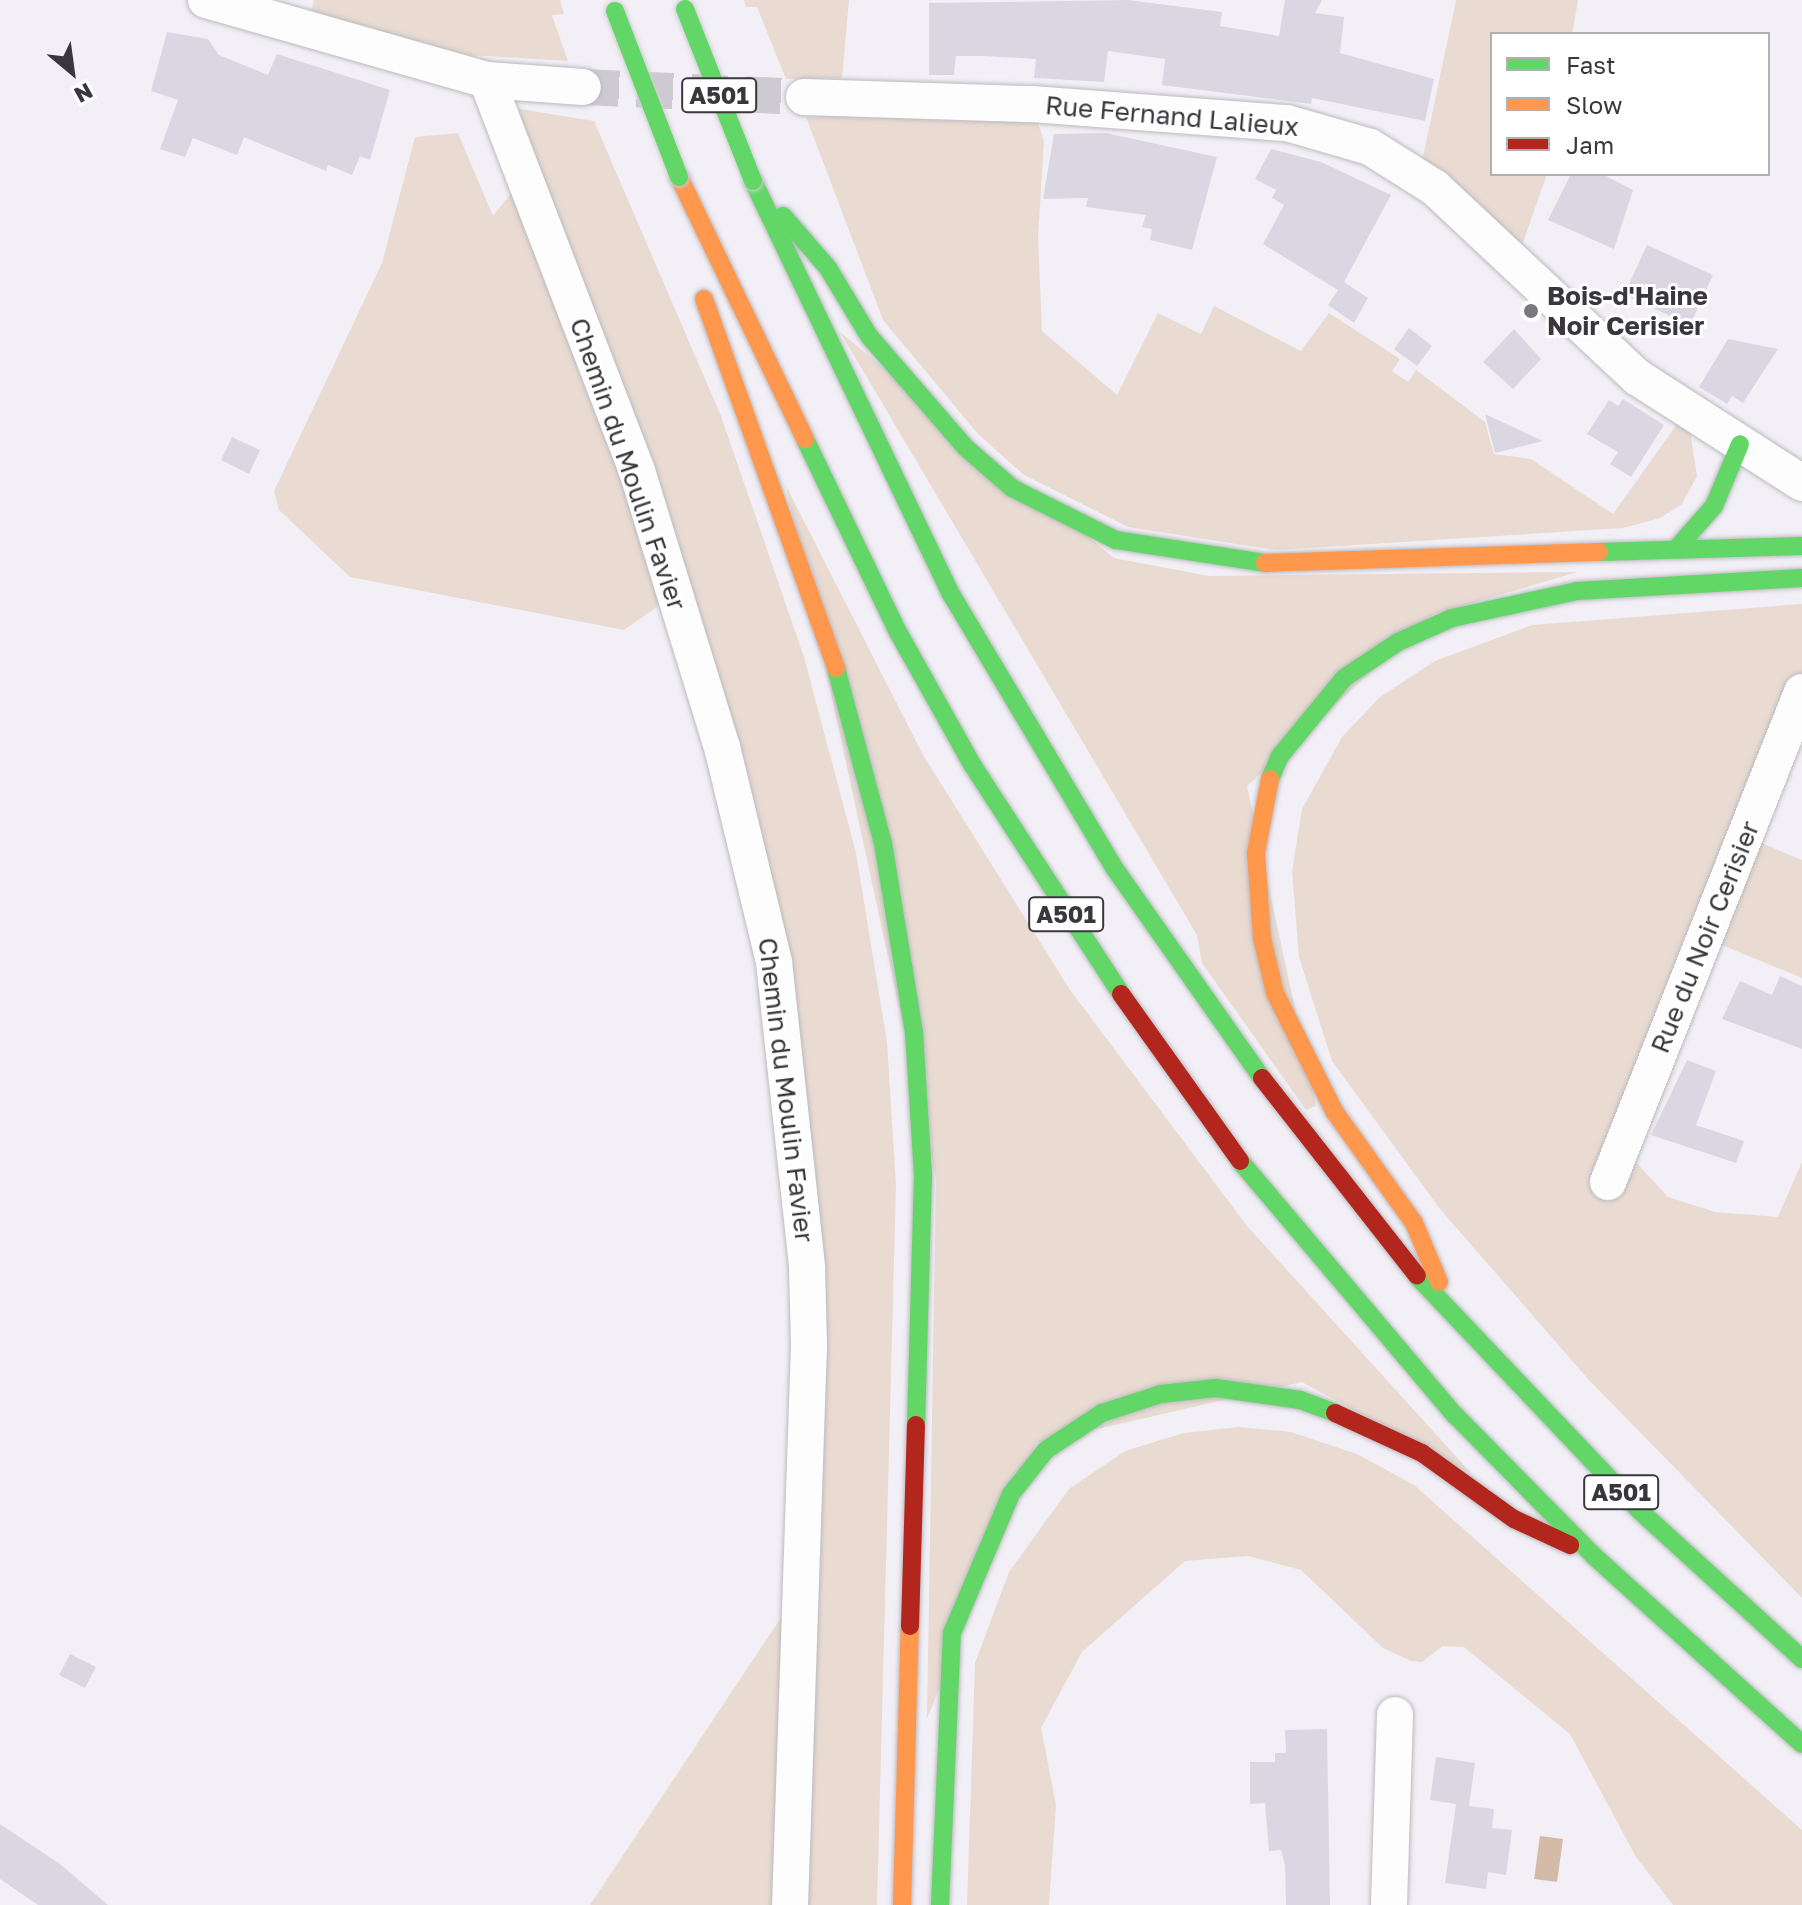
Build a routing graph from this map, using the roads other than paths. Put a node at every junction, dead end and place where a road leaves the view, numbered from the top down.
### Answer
1 (206, 0) edge
2 (683, 5) edge
3 (613, 6) edge
4 (487, 80) junction
5 (583, 87) tunnel mouth
6 (804, 97) tunnel mouth
7 (679, 177) junction
8 (753, 181) junction
9 (684, 239) dead end
10 (697, 282) dead end
11 (1740, 444) junction
12 (1802, 483) edge
13 (1802, 546) edge
14 (1676, 549) junction
15 (1802, 578) edge
16 (1802, 692) edge
17 (1608, 1182) dead end
18 (1452, 1314) junction
19 (1594, 1556) junction
20 (1802, 1659) edge
21 (1395, 1715) dead end
22 (1802, 1744) edge
23 (790, 1905) edge
24 (902, 1905) edge
25 (940, 1905) edge
26 (1389, 1905) edge

1 - 4 street
2 - 8 highway, A501, bridge
3 - 7 highway, A501, bridge
4 - 5 street
4 - 23 street, Chemin du Moulin Favier
6 - 11 street, Rue Fernand Lalieux
7 - 9 highway
7 - 19 highway, A501
8 - 14 highway
8 - 18 highway, A501
10 - 24 highway
11 - 12 street, Rue Fernand Lalieux
11 - 14 highway
13 - 14 highway
15 - 18 highway
16 - 17 street, Rue du Noir Cerisier
18 - 20 highway, A501
19 - 22 highway, A501
19 - 25 highway
21 - 26 street

